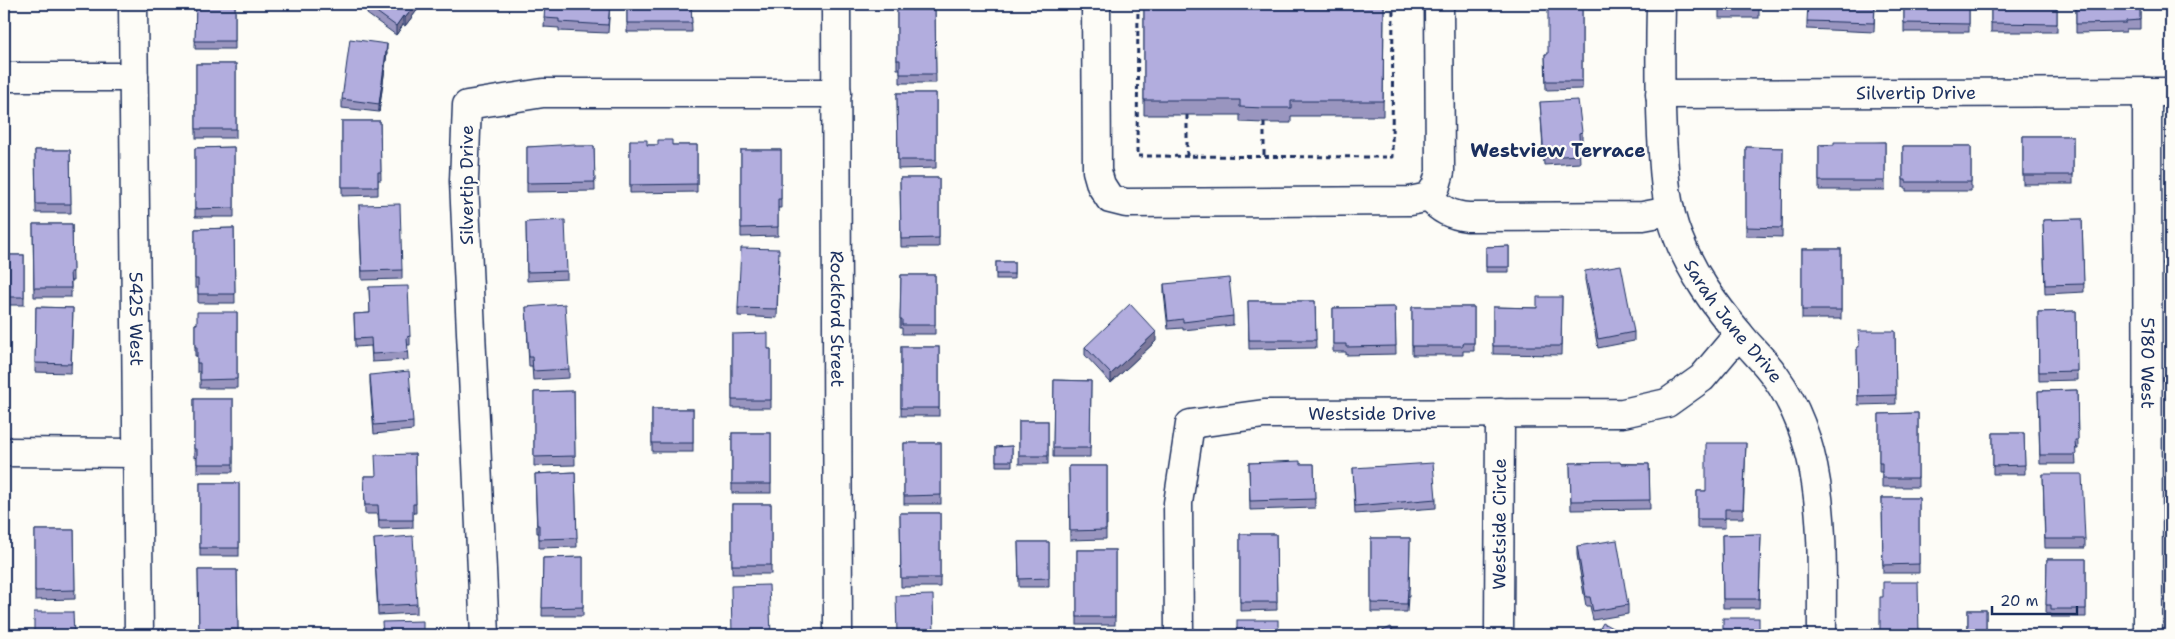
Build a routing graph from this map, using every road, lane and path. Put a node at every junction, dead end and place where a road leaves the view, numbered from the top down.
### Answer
1 (133, 4) edge
2 (836, 4) edge
3 (1096, 4) edge
4 (1138, 4) edge
5 (1393, 4) edge
6 (1439, 4) edge
7 (1661, 4) edge
8 (1383, 62) edge
9 (1392, 62) junction
10 (4, 77) edge
11 (134, 77) junction
12 (837, 92) junction
13 (2159, 92) edge
14 (1660, 94) junction
15 (1187, 115) edge
16 (1264, 122) edge
17 (1187, 156) junction
18 (1264, 157) junction
19 (1429, 197) junction
20 (1670, 211) junction
21 (1739, 334) junction
22 (1500, 413) junction
23 (4, 452) edge
24 (137, 453) junction
25 (139, 635) edge
26 (485, 635) edge
27 (838, 635) edge
28 (1179, 635) edge
29 (1499, 635) edge
30 (1822, 635) edge
31 (2148, 635) edge

1 - 11 street, 5425 West
2 - 12 street, Rockford Street
3 - 19 street
4 - 17 path
5 - 9 path
6 - 19 street
7 - 14 street, Sarah Jane Drive
8 - 9 path
9 - 18 path
10 - 11 street
11 - 24 street, 5425 West
12 - 26 street, Silvertip Drive
12 - 27 street, Rockford Street
13 - 14 street, Silvertip Drive
13 - 31 street, 5180 West
14 - 20 street, Sarah Jane Drive
15 - 17 path
16 - 18 path
17 - 18 path
19 - 20 street
20 - 21 street, Sarah Jane Drive
21 - 22 street, Westside Drive
21 - 30 street, Sarah Jane Drive
22 - 28 street, Westside Drive
22 - 29 street, Westside Circle
23 - 24 street
24 - 25 street, 5425 West

